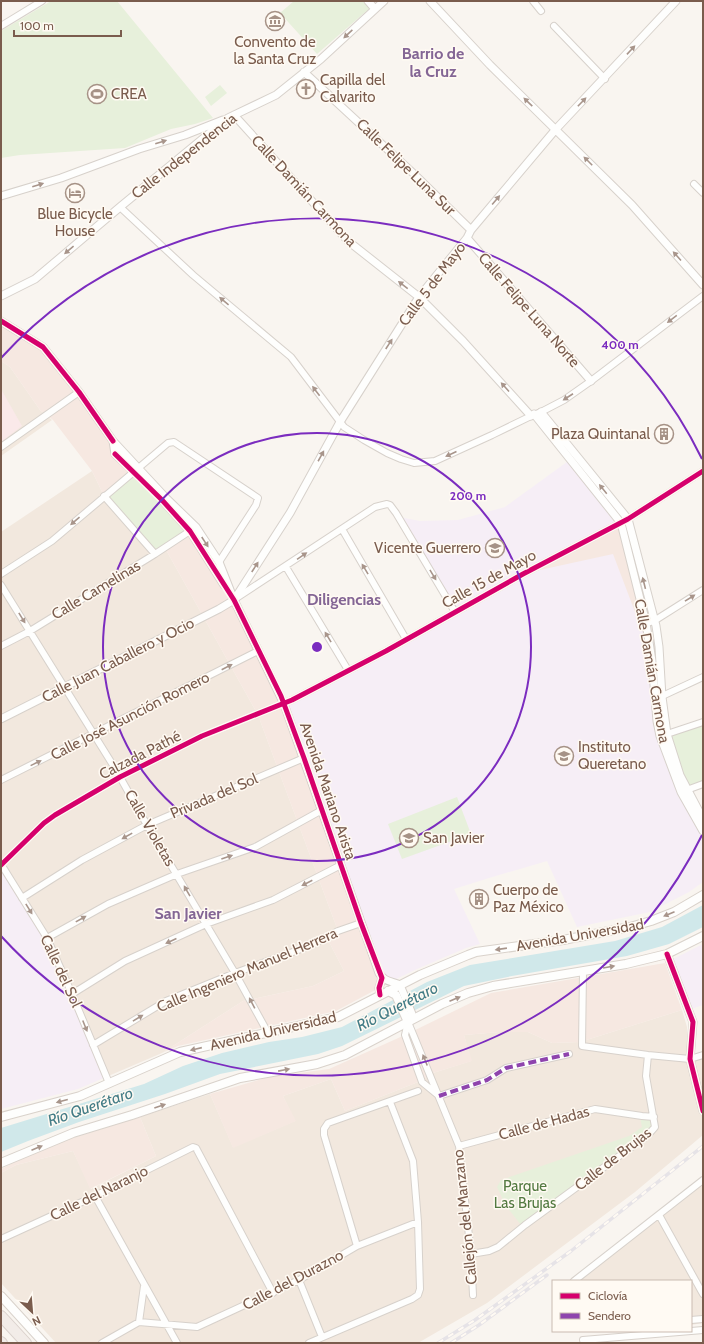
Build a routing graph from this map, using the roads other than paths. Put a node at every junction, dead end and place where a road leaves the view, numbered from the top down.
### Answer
1 (42, 1) edge
2 (368, 1) edge
3 (384, 1) edge
4 (430, 1) edge
5 (533, 1) edge
6 (676, 1) edge
7 (375, 9) junction
8 (540, 11) dead end
9 (1, 26) edge
10 (554, 26) dead end
11 (304, 72) junction
12 (605, 79) junction
13 (231, 117) junction
14 (556, 129) junction
15 (694, 184) dead end
16 (703, 193) edge
17 (1, 196) edge
18 (120, 206) junction
19 (471, 230) junction
20 (467, 238) junction
21 (703, 285) edge
22 (1, 296) edge
23 (703, 296) edge
24 (419, 297) junction
25 (1, 321) edge
26 (591, 381) junction
27 (79, 392) junction
28 (535, 414) junction
29 (340, 422) junction
30 (1, 447) edge
31 (136, 470) junction
32 (703, 471) edge
33 (104, 496) junction
34 (628, 519) junction
35 (621, 523) junction
36 (193, 529) junction
37 (342, 529) junction
38 (155, 554) junction
39 (219, 562) junction
40 (286, 567) junction
41 (1, 574) edge
42 (1, 585) edge
43 (703, 590) edge
44 (234, 600) junction
45 (455, 612) junction
46 (650, 622) junction
47 (30, 631) junction
48 (406, 639) junction
49 (1, 646) edge
50 (258, 651) junction
51 (348, 670) junction
52 (703, 677) edge
53 (65, 686) junction
54 (658, 698) junction
55 (284, 704) junction
56 (1, 719) edge
57 (703, 722) edge
58 (95, 734) junction
59 (667, 734) junction
60 (304, 758) junction
61 (120, 777) junction
62 (1, 780) edge
63 (703, 784) edge
64 (684, 791) junction
65 (322, 810) junction
66 (703, 819) edge
67 (147, 825) junction
68 (703, 831) edge
69 (1, 864) edge
70 (341, 865) junction
71 (177, 874) junction
72 (703, 895) edge
73 (22, 898) junction
74 (361, 923) junction
75 (206, 924) junction
76 (703, 936) edge
77 (47, 938) junction
78 (667, 954) junction
79 (583, 972) junction
80 (236, 973) junction
81 (382, 978) junction
82 (400, 991) junction
83 (72, 994) junction
84 (380, 996) junction
85 (411, 1016) junction
86 (268, 1033) junction
87 (93, 1045) junction
88 (569, 1054) dead end
89 (648, 1055) junction
90 (703, 1055) edge
91 (690, 1058) junction
92 (109, 1083) junction
93 (418, 1090) dead end
94 (439, 1096) junction
95 (390, 1102) junction
96 (703, 1111) edge
97 (1, 1116) edge
98 (654, 1117) junction
99 (459, 1146) junction
100 (1, 1163) edge
101 (703, 1180) edge
102 (95, 1196) junction
103 (659, 1215) junction
104 (418, 1222) junction
105 (1, 1239) edge
106 (357, 1246) junction
107 (471, 1254) junction
108 (299, 1280) junction
109 (575, 1280) edge
110 (144, 1286) junction
111 (273, 1293) junction
112 (473, 1294) dead end
113 (703, 1294) edge
114 (1, 1296) edge
115 (1, 1316) edge
116 (703, 1319) edge
117 (692, 1320) edge
118 (139, 1322) junction
119 (167, 1325) junction
120 (703, 1330) edge
121 (692, 1331) edge
122 (679, 1332) edge
123 (322, 1337) junction
124 (583, 1340) dead end
125 (26, 1343) edge
126 (44, 1343) edge
127 (102, 1343) edge
128 (177, 1343) edge
129 (309, 1343) edge

1 - 9 street
2 - 7 street
3 - 7 street, Calle Independencia
14 -> 4 street
5 - 8 street
12 -> 6 street, Calle 5 de Mayo
7 -> 11 street, Calle Independencia
10 - 12 street
11 - 13 street, Calle Independencia
11 - 19 street, Calle Felipe Luna Sur
14 -> 12 street, Calle 5 de Mayo
17 -> 13 street
13 - 18 street, Calle Independencia
24 -> 13 street, Calle Damián Carmona
19 -> 14 street, Calle 5 de Mayo
21 -> 14 street
15 - 16 street
18 -> 22 street, Calle Independencia
29 -> 18 street
19 - 20 street, Calle 5 de Mayo
20 - 24 street, Calle 5 de Mayo
20 - 26 street, Calle Felipe Luna Norte
23 -> 26 street
28 -> 24 street, Calle Damián Carmona
29 -> 24 street, Calle 5 de Mayo
25 - 27 street
26 -> 28 street
27 - 30 street
27 - 31 street
28 -> 29 street
34 -> 28 street, Calle Damián Carmona
28 - 35 street, Calle Damián Carmona
44 -> 29 street, Calle 5 de Mayo
31 - 33 street
31 - 36 street
31 - 39 street
32 - 34 street, Calle 15 de Mayo
33 - 38 street
33 -> 41 street
34 - 35 street, Calle 15 de Mayo
46 -> 34 street, Calle Damián Carmona
35 - 45 street, Calle 15 de Mayo
35 - 46 street, Calle Damián Carmona
36 - 38 street, Calle Camelinas
36 -> 39 street
36 - 44 street
40 -> 37 street
37 -> 45 street
48 -> 37 street
38 - 47 street, Calle Camelinas
39 - 44 street
40 - 44 street
51 -> 40 street
42 -> 47 street, Calle Violetas
46 -> 43 street
44 - 50 street, Avenida Mariano Arista
44 - 53 street, Calle Juan Caballero y Ocio
45 - 48 street, Calle 15 de Mayo
46 - 54 street, Calle Damián Carmona
47 - 49 street, Calle Camelinas
47 - 53 street, Calle Violetas
48 - 51 street, Calle 15 de Mayo
50 - 55 street, Avenida Mariano Arista
58 -> 50 street, Calle José Asunción Romero
51 - 55 street, Calle 15 de Mayo
52 - 54 street
53 - 56 street, Calle Juan Caballero y Ocio
53 - 58 street, Calle Violetas
54 - 59 street, Calle Damián Carmona
54 - 64 street, Calle Damián Carmona
55 - 60 street, Avenida Mariano Arista
55 - 61 street, Calzada Pathé
57 - 59 street
58 - 61 street, Calle Violetas
62 -> 58 street, Calle José Asunción Romero
59 - 64 street, Calle Damián Carmona
60 - 65 street, Avenida Mariano Arista
60 - 67 street, Privada del Sol
61 - 67 street, Calle Violetas
61 - 69 street, Calzada Pathé
63 - 64 street
64 - 66 street, Calle Damián Carmona
64 - 68 street, Calle Damián Carmona
65 - 70 street, Avenida Mariano Arista
71 -> 65 street
67 - 71 street, Calle Violetas
67 -> 73 street, Privada del Sol
69 - 73 street, Calle del Sol
70 - 74 street, Avenida Mariano Arista
70 -> 75 street
75 -> 71 street, Calle Violetas
77 -> 71 street
72 -> 82 main road, Avenida Universidad
73 -> 77 street, Calle del Sol
74 - 80 street, Calle Ingeniero Manuel Herrera
74 - 81 street, Avenida Mariano Arista
75 - 80 street, Calle Violetas
75 -> 83 street
76 - 78 main road
77 - 83 street, Calle del Sol
79 -> 78 main road
78 - 91 street
85 -> 79 main road
79 - 89 street
86 -> 80 street, Calle Violetas
87 -> 80 street, Calle Ingeniero Manuel Herrera
81 - 82 street
81 - 84 street, Avenida Mariano Arista
82 - 84 main road, Avenida Universidad
82 - 85 main road
83 -> 87 street, Calle del Sol
84 - 86 main road, Avenida Universidad
94 -> 85 street, Callejón del Manzano
85 - 94 street, Callejón del Manzano
100 -> 85 main road
86 -> 92 main road, Avenida Universidad
87 - 92 street, Calle del Sol
88 - 94 street
89 - 91 street
89 - 98 street, Calle de Brujas
90 - 91 street
91 - 96 street
92 -> 97 main road, Avenida Universidad
93 - 95 street
94 - 99 street, Callejón del Manzano
95 - 104 street
95 - 106 street
98 - 99 street, Calle de Hadas
98 - 107 street, Calle de Brujas
99 - 107 street, Callejón del Manzano
101 - 103 street
102 - 105 street, Calle del Naranjo
102 - 110 street
102 - 111 street, Calle del Naranjo
103 - 109 street
103 - 113 street
104 - 106 street, Calle del Durazno
104 - 123 street
106 - 108 street, Calle del Durazno
107 - 112 street, Callejón del Manzano
108 - 111 street, Calle del Durazno
108 - 123 street
110 - 118 street
110 - 119 street
111 - 119 street, Calle del Durazno
114 - 126 main road
115 - 125 highway
116 - 117 street
118 - 119 street, Calle del Durazno
118 - 127 street
119 - 128 street
120 - 121 street
122 - 124 street
123 - 129 street

